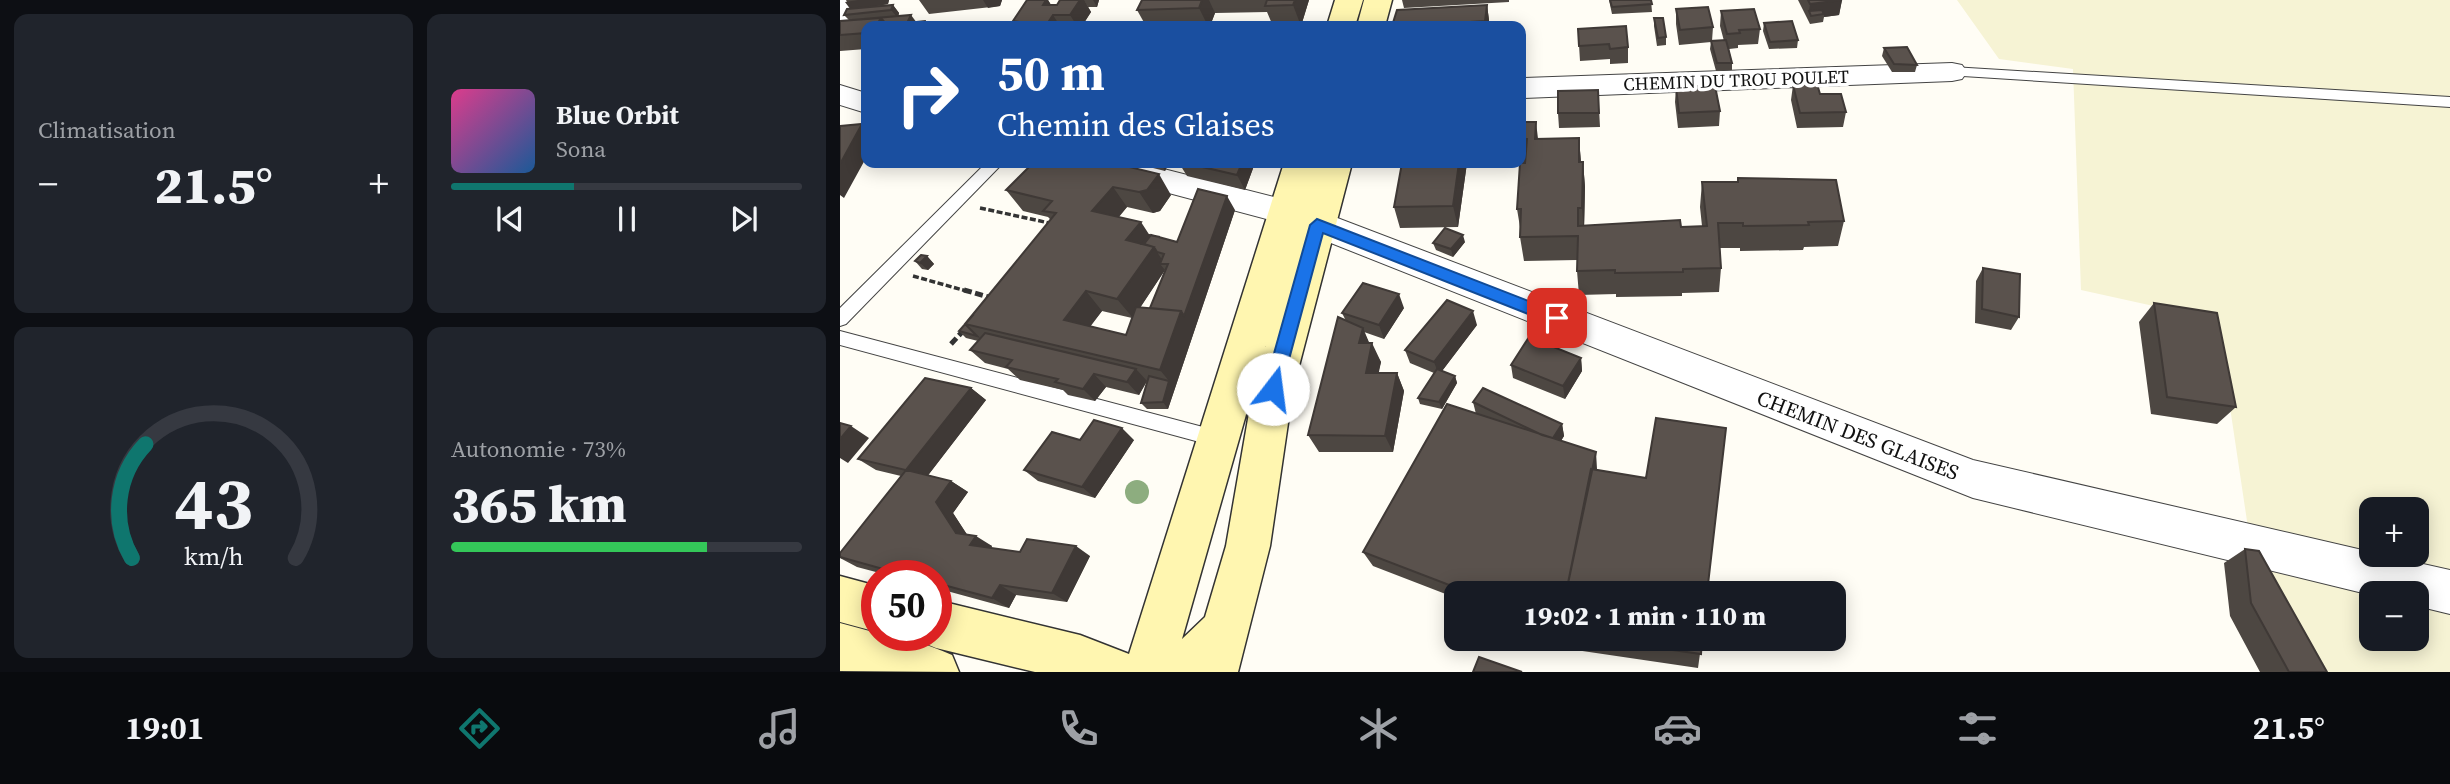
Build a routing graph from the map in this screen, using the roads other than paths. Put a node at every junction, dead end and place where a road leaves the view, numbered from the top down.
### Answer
1 (845, 0) edge
2 (1349, 0) edge
3 (1378, 0) edge
4 (840, 16) edge
5 (1343, 21) edge
6 (1372, 21) edge
7 (1952, 72) joint
8 (1526, 88) edge
9 (840, 95) edge
10 (861, 101) edge
11 (2450, 102) edge
12 (990, 168) edge
13 (1116, 168) edge
14 (1301, 168) edge
15 (1332, 168) edge
16 (1302, 218) junction
17 (840, 319) edge
18 (840, 338) edge
19 (1218, 439) junction
20 (2450, 592) edge
21 (840, 599) edge
22 (861, 605) edge
23 (952, 628) edge
24 (840, 647) edge
25 (1219, 652) edge
26 (935, 672) edge
27 (1113, 672) edge
28 (1148, 672) edge
29 (1182, 672) edge

1 - 4 street
2 - 5 main road
3 - 6 main road
7 - 8 street, CHEMIN DU TROU POULET
7 - 11 lane
9 - 10 street
12 - 17 lane
13 - 16 street, CHEMIN DES GLAISES
14 - 16 main road
15 - 16 main road
16 - 19 main road
16 - 20 street, CHEMIN DES GLAISES
16 - 25 main road
18 - 19 lane
19 - 28 main road
21 - 22 main road
23 - 27 main road
24 - 26 main road
25 - 29 main road

